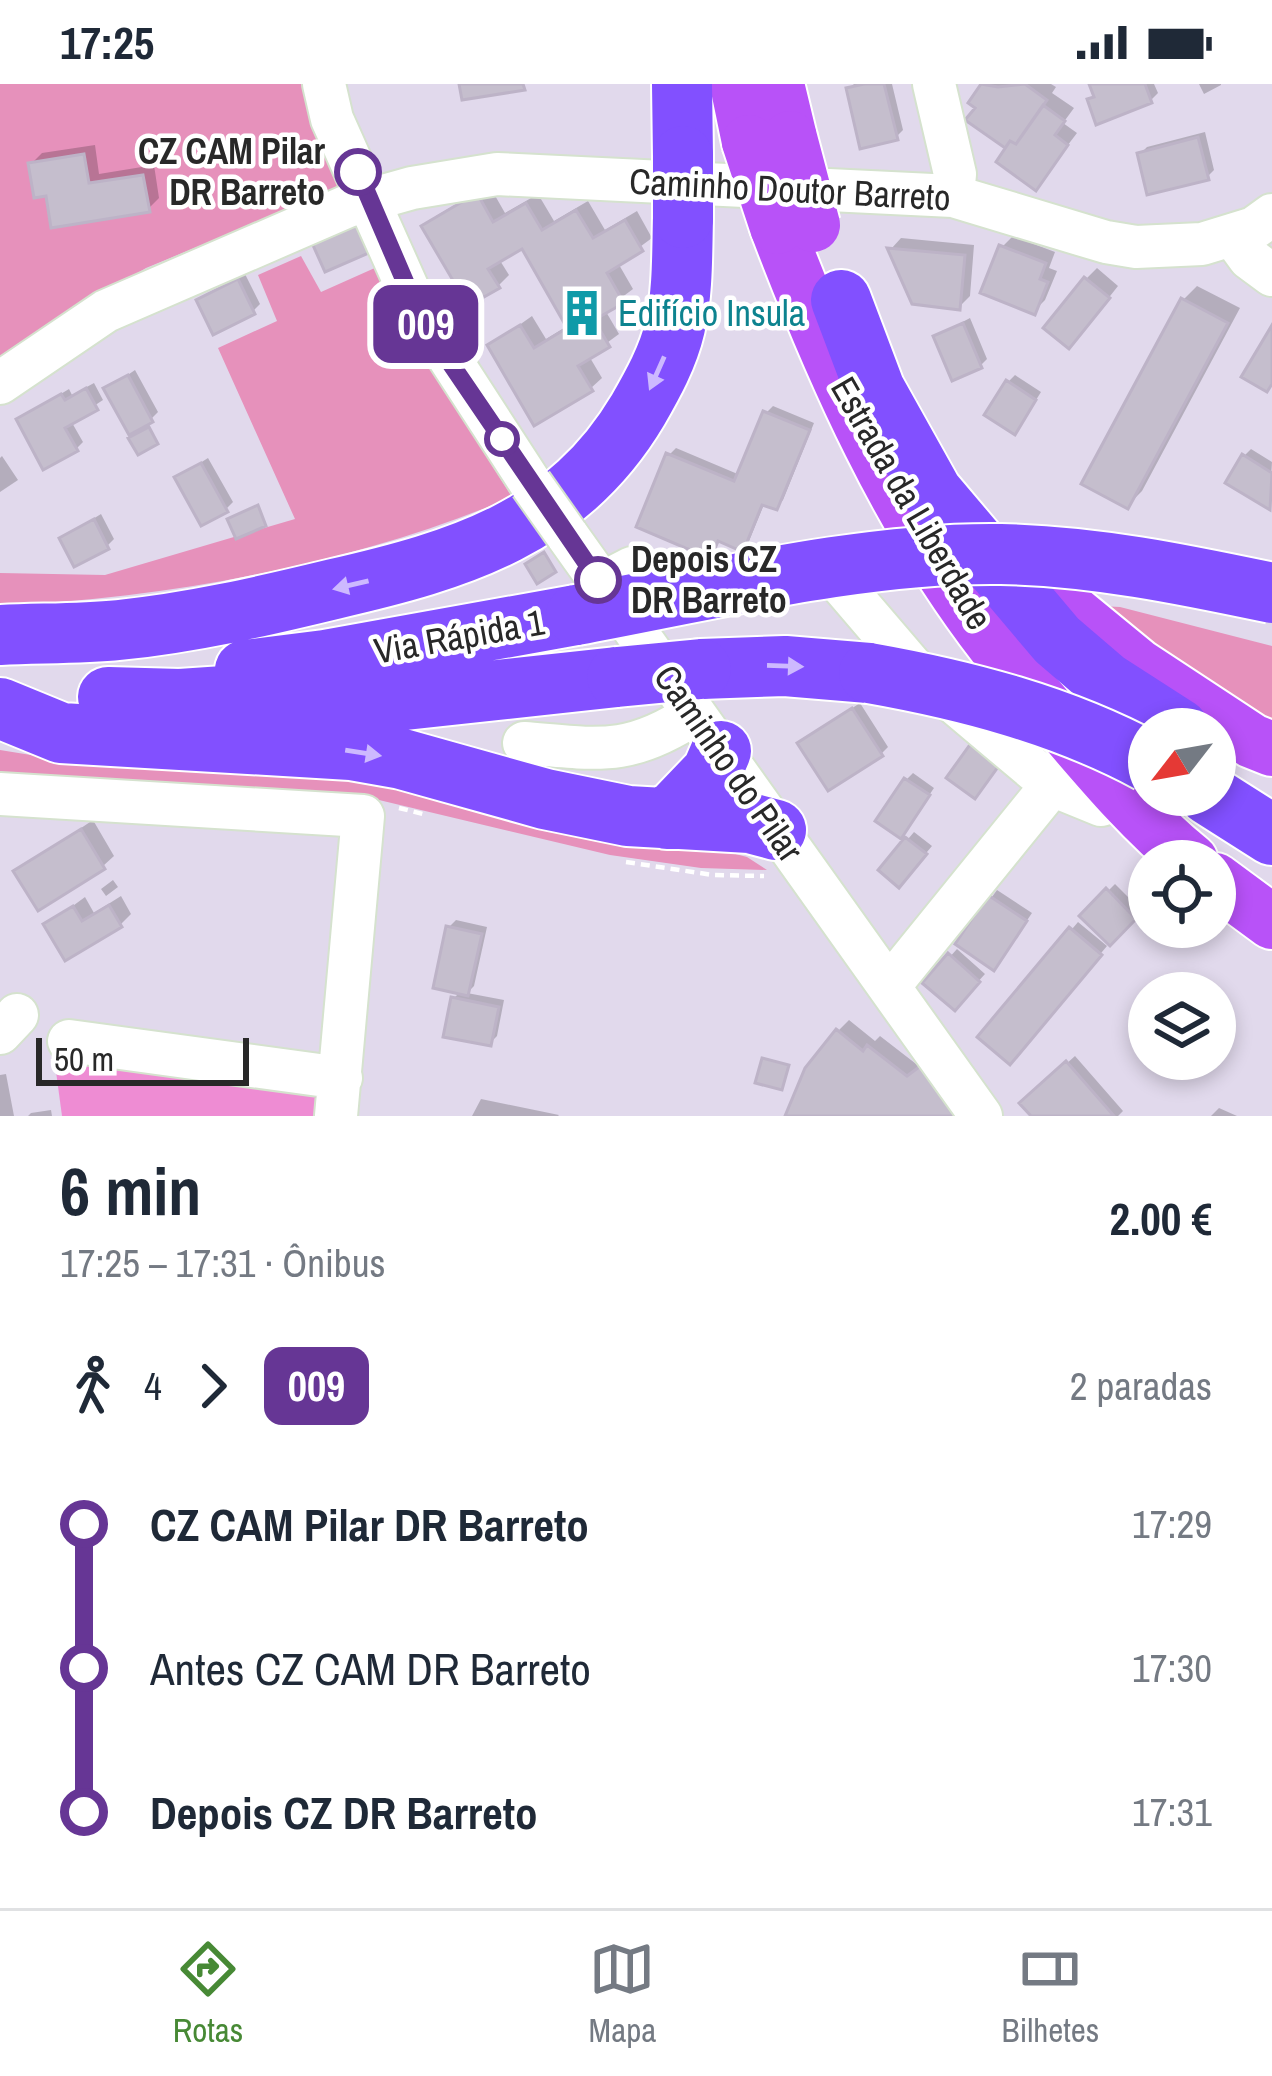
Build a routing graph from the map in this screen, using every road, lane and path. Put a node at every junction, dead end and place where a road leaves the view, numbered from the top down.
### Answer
1 (325, 84) edge
2 (682, 84) edge
3 (737, 84) edge
4 (777, 84) edge
5 (934, 84) edge
6 (770, 140) junction
7 (953, 196) junction
8 (370, 198) junction
9 (1261, 223) edge
10 (795, 226) junction
11 (1272, 274) edge
12 (841, 300) junction
13 (0, 383) edge
14 (1272, 593) edge
15 (1272, 622) edge
16 (597, 630) junction
17 (0, 635) edge
18 (0, 657) edge
19 (0, 704) edge
20 (1146, 708) edge
21 (705, 711) junction
22 (524, 742) dead end
23 (1272, 749) edge
24 (1236, 766) edge
25 (1128, 772) edge
26 (1128, 774) edge
27 (1052, 785) junction
28 (1128, 786) edge
29 (1272, 789) edge
30 (0, 794) edge
31 (1236, 812) edge
32 (667, 819) junction
33 (776, 830) junction
34 (1272, 835) edge
35 (1236, 895) edge
36 (1272, 922) edge
37 (890, 986) junction
38 (69, 1041) dead end
39 (338, 1097) edge
40 (981, 1116) edge

1 - 8 street, Caminho do Pilar
2 -> 17 highway, bridge
3 - 6 main road, Estrada da Liberdade
4 - 6 main road, Estrada da Liberdade
5 - 7 street
6 - 10 main road, Estrada da Liberdade, bridge
7 - 8 street, Caminho Doutor Barreto
7 - 9 street, Caminho Doutor Barreto
8 - 13 street, Caminho Doutor Barreto
8 - 16 street, Caminho do Pilar, bridge
9 - 11 street
10 - 12 main road, Estrada da Liberdade
10 - 25 main road, Estrada da Liberdade
12 - 20 highway
12 - 23 main road, Estrada da Liberdade
14 - 16 highway, Via Rápida 1, bridge
15 - 16 highway
16 - 18 highway, Via Rápida 1
16 - 19 highway, Via Rápida 1
16 - 21 highway, Via Rápida 1, bridge
16 - 21 street, Caminho do Pilar
16 - 27 street
19 -> 32 highway
21 - 22 street
21 -> 26 highway, Via Rápida 1, bridge
21 - 32 highway
21 - 33 street, Caminho do Pilar
24 - 29 highway
27 - 28 street
27 - 37 street
30 - 39 street
31 - 34 highway
32 - 33 highway
33 - 37 street, Caminho do Pilar
35 - 36 main road
37 - 40 street, Caminho do Pilar
38 - 39 street

